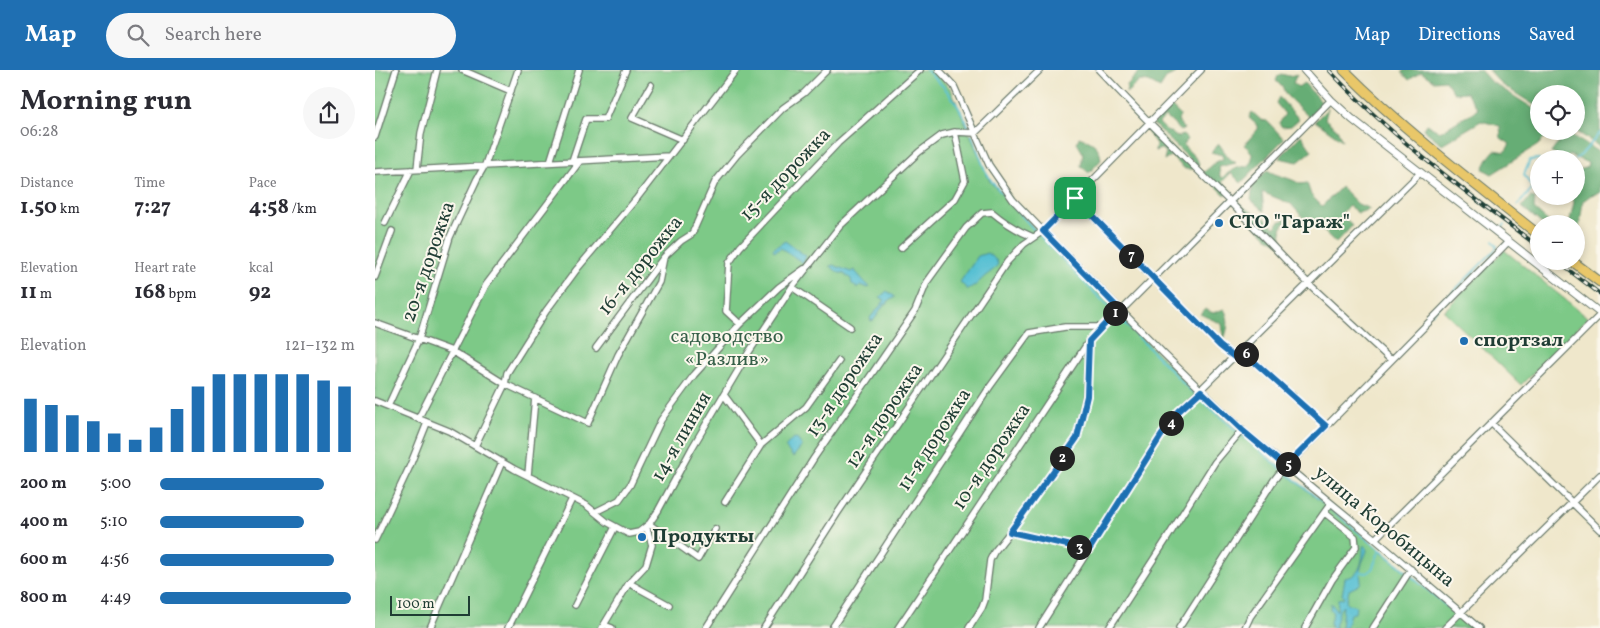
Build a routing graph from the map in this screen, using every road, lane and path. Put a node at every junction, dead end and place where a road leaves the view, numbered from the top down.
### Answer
1 (396, 70) edge
2 (437, 70) edge
3 (462, 70) edge
4 (518, 70) edge
5 (579, 70) edge
6 (626, 70) edge
7 (736, 70) edge
8 (827, 70) edge
9 (920, 70) edge
10 (939, 70) edge
11 (1040, 70) edge
12 (1099, 70) edge
13 (1201, 70) edge
14 (1304, 70) edge
15 (1344, 70) edge
16 (1351, 70) edge
17 (475, 73) edge
18 (651, 85) dead end
19 (511, 91) junction
20 (1331, 100) junction
21 (1149, 122) junction
22 (955, 132) junction
23 (975, 133) junction
24 (375, 137) edge
25 (683, 140) junction
26 (669, 156) junction
27 (572, 161) junction
28 (580, 161) junction
29 (550, 162) junction
30 (485, 165) junction
31 (414, 170) junction
32 (375, 172) edge
33 (1420, 173) junction
34 (1075, 198) junction
35 (1231, 202) junction
36 (1530, 221) edge
37 (385, 223) dead end
38 (1530, 228) edge
39 (392, 231) dead end
40 (1043, 231) junction
41 (1033, 237) junction
42 (1508, 242) junction
43 (901, 248) dead end
44 (664, 258) junction
45 (1585, 264) edge
46 (810, 265) junction
47 (1584, 270) edge
48 (1600, 275) edge
49 (375, 276) edge
50 (1154, 278) junction
51 (1307, 282) junction
52 (1600, 282) edge
53 (792, 287) junction
54 (1120, 310) junction
55 (1600, 314) edge
56 (375, 323) edge
57 (740, 324) junction
58 (1101, 327) junction
59 (850, 328) dead end
60 (419, 339) junction
61 (1089, 341) junction
62 (596, 348) dead end
63 (1241, 350) junction
64 (452, 351) junction
65 (1234, 357) junction
66 (1391, 360) junction
67 (839, 361) dead end
68 (505, 384) junction
69 (1201, 391) junction
70 (724, 395) junction
71 (535, 398) junction
72 (377, 401) edge
73 (388, 406) junction
74 (375, 409) edge
75 (418, 419) junction
76 (427, 423) junction
77 (1491, 423) junction
78 (1326, 426) junction
79 (1242, 430) junction
80 (761, 445) junction
81 (475, 446) junction
82 (502, 462) junction
83 (1285, 466) junction
84 (528, 475) junction
85 (1600, 475) edge
86 (572, 499) junction
87 (725, 502) dead end
88 (1331, 503) junction
89 (1572, 503) junction
90 (595, 512) junction
91 (1325, 513) junction
92 (648, 525) junction
93 (615, 527) junction
94 (715, 528) dead end
95 (1600, 530) edge
96 (1010, 532) junction
97 (1375, 538) junction
98 (375, 540) edge
99 (1089, 550) junction
100 (1411, 569) junction
101 (629, 583) junction
102 (575, 605) dead end
103 (669, 605) dead end
104 (1461, 613) junction
105 (603, 626) edge
106 (429, 628) edge
107 (508, 628) edge
108 (611, 628) edge
109 (706, 628) edge
110 (764, 628) edge
111 (832, 628) edge
112 (898, 628) edge
113 (969, 628) edge
114 (1039, 628) edge
115 (1109, 628) edge
116 (1179, 628) edge
117 (1245, 628) edge
118 (1305, 628) edge
119 (1373, 628) edge
120 (1445, 628) edge
121 (1479, 628) edge

1 - 24 street
2 - 31 street
3 - 17 street
4 - 19 street, 20-я дорожка
5 - 29 street
6 - 27 street
7 - 25 street
8 - 44 street, 16-я дорожка
9 - 57 street, 15-я дорожка
10 - 23 street, улица Коробицына
11 - 23 street
12 - 21 street
13 - 21 street, 12-я дорожка
14 - 20 street
15 - 38 highway
16 - 36 highway
17 - 19 street
18 - 25 street
19 - 30 street, 20-я дорожка
20 - 33 street
20 - 35 street, 10-я дорожка
21 - 34 street, 12-я дорожка
21 - 35 street
22 - 23 street, 14-я линия
22 - 43 street
22 - 46 street, 14-я линия
23 - 40 street, улица Коробицына
25 - 26 street
26 - 28 street
26 - 68 street
27 - 28 street
27 - 29 street
28 - 64 street
29 - 30 street
30 - 31 street
30 - 60 street, 20-я дорожка
31 - 32 street
31 - 37 street
33 - 42 street
33 - 51 street
34 - 40 street, 12-я дорожка
34 - 50 street
35 - 50 street, 10-я дорожка
35 - 51 street
39 - 49 street
40 - 41 street, 12-я дорожка
40 - 54 street, улица Коробицына
41 - 109 street, 13-я дорожка
41 - 110 street, 12-я дорожка
42 - 55 street
42 - 66 street
44 - 62 street, 16-я дорожка
44 - 71 street
45 - 48 highway
46 - 53 street, 14-я линия
46 - 57 street
47 - 52 highway
50 - 54 street, 10-я дорожка
50 - 65 street
51 - 63 street
51 - 66 street
53 - 59 street
53 - 70 street, 14-я линия
54 - 58 street, 10-я дорожка
54 - 69 street, улица Коробицына
55 - 77 street
56 - 60 street
57 - 90 street
58 - 61 street, 10-я дорожка
58 - 111 street, 11-я дорожка
60 - 64 street
60 - 73 street, 20-я дорожка
61 - 96 street
61 - 112 street, 10-я дорожка
63 - 65 street
63 - 78 street
64 - 68 street
64 - 75 street
65 - 69 street
66 - 78 street
67 - 80 street
68 - 71 street
68 - 81 street
69 - 79 street, улица Коробицына
69 - 99 street
70 - 80 street
70 - 92 street, 14-я линия
71 - 84 street
72 - 73 street
72 - 74 street
73 - 75 street
75 - 76 street
76 - 81 street
76 - 98 street
77 - 89 street
77 - 97 street
78 - 83 street
79 - 83 street, улица Коробицына
79 - 115 street
80 - 87 street
81 - 82 street
82 - 84 street
82 - 106 street
83 - 88 street, улица Коробицына
83 - 116 street
84 - 86 street
85 - 89 street
86 - 90 street
86 - 107 street
88 - 91 street
88 - 97 street, улица Коробицына
89 - 95 street
89 - 104 street
90 - 93 street
91 - 117 street
91 - 118 street
92 - 93 street
92 - 94 street
92 - 101 street
93 - 102 street
96 - 99 street
96 - 113 street
97 - 100 street, улица Коробицына
99 - 114 street
100 - 104 street, улица Коробицына
100 - 119 street
101 - 103 street
101 - 105 street
104 - 120 street
104 - 121 street, улица Коробицына
105 - 108 street

